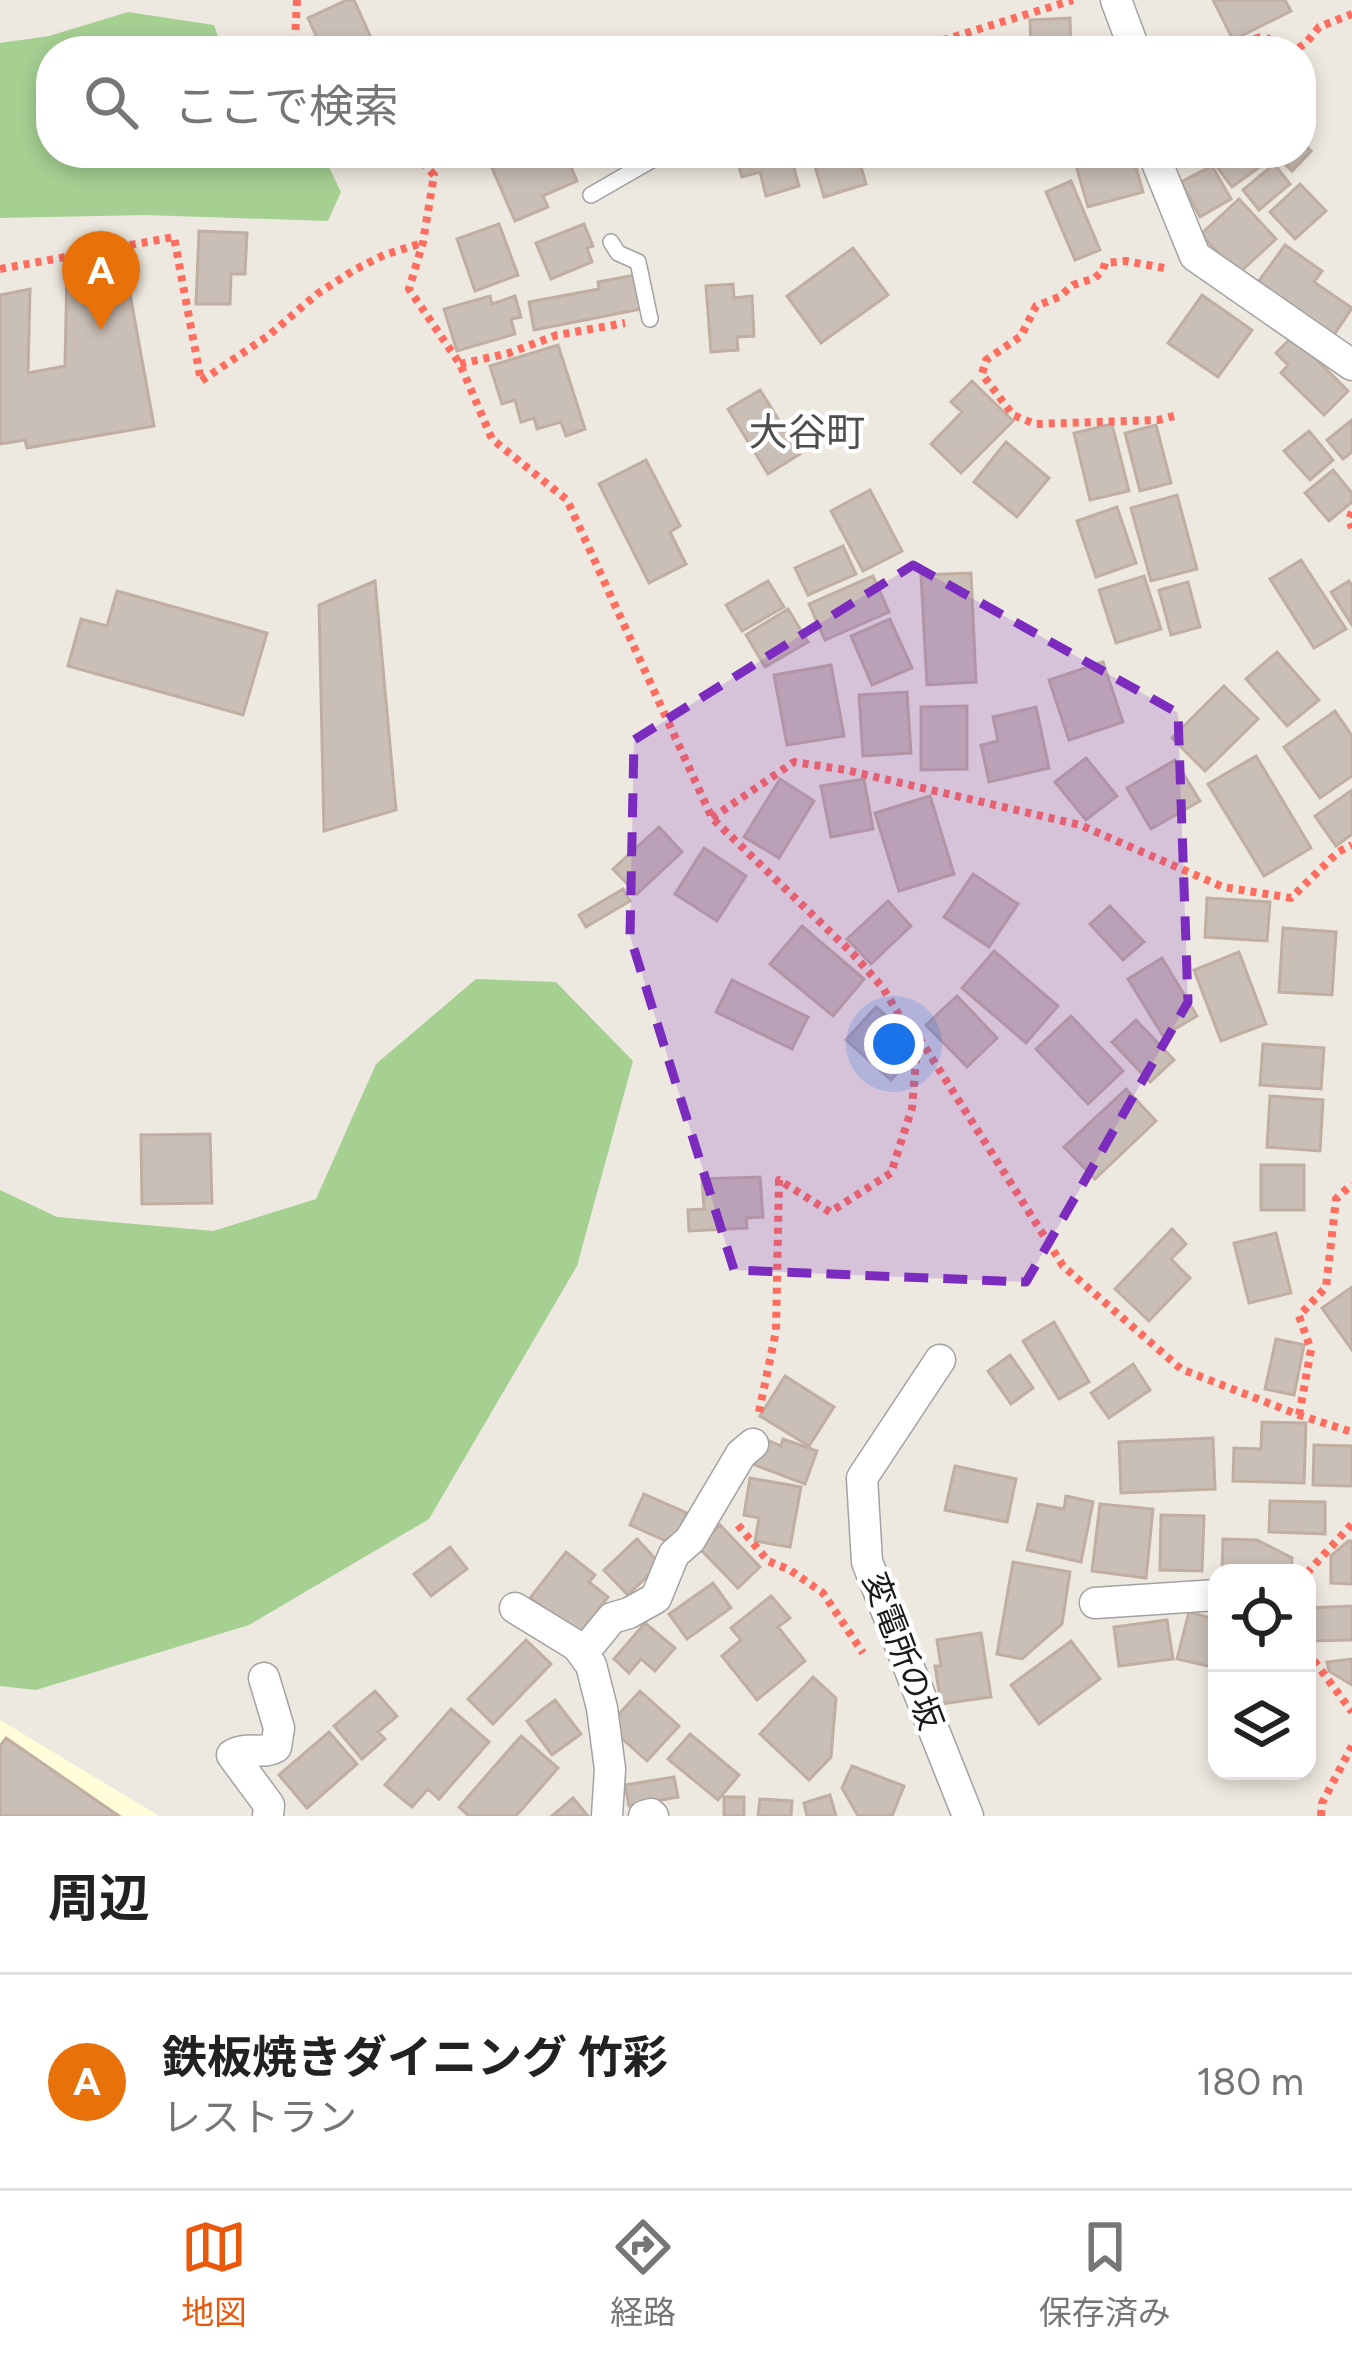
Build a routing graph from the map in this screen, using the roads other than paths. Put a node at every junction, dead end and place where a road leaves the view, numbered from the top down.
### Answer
1 (1116, 0) edge
2 (1130, 36) edge
3 (638, 168) edge
4 (1159, 168) edge
5 (591, 195) dead end
6 (611, 242) dead end
7 (650, 319) road end
8 (1352, 365) edge
9 (940, 1360) dead end
10 (753, 1444) road end
11 (1208, 1596) edge
12 (1095, 1603) dead end
13 (515, 1608) dead end
14 (584, 1652) junction
15 (264, 1678) dead end
16 (268, 1816) edge
17 (608, 1816) edge
18 (968, 1816) edge

1 - 2 street
3 - 5 lane
4 - 8 street
6 - 7 lane
9 - 18 street, 変電所の坂
10 - 14 street
11 - 12 street
13 - 14 street
14 - 17 street
15 - 16 street

